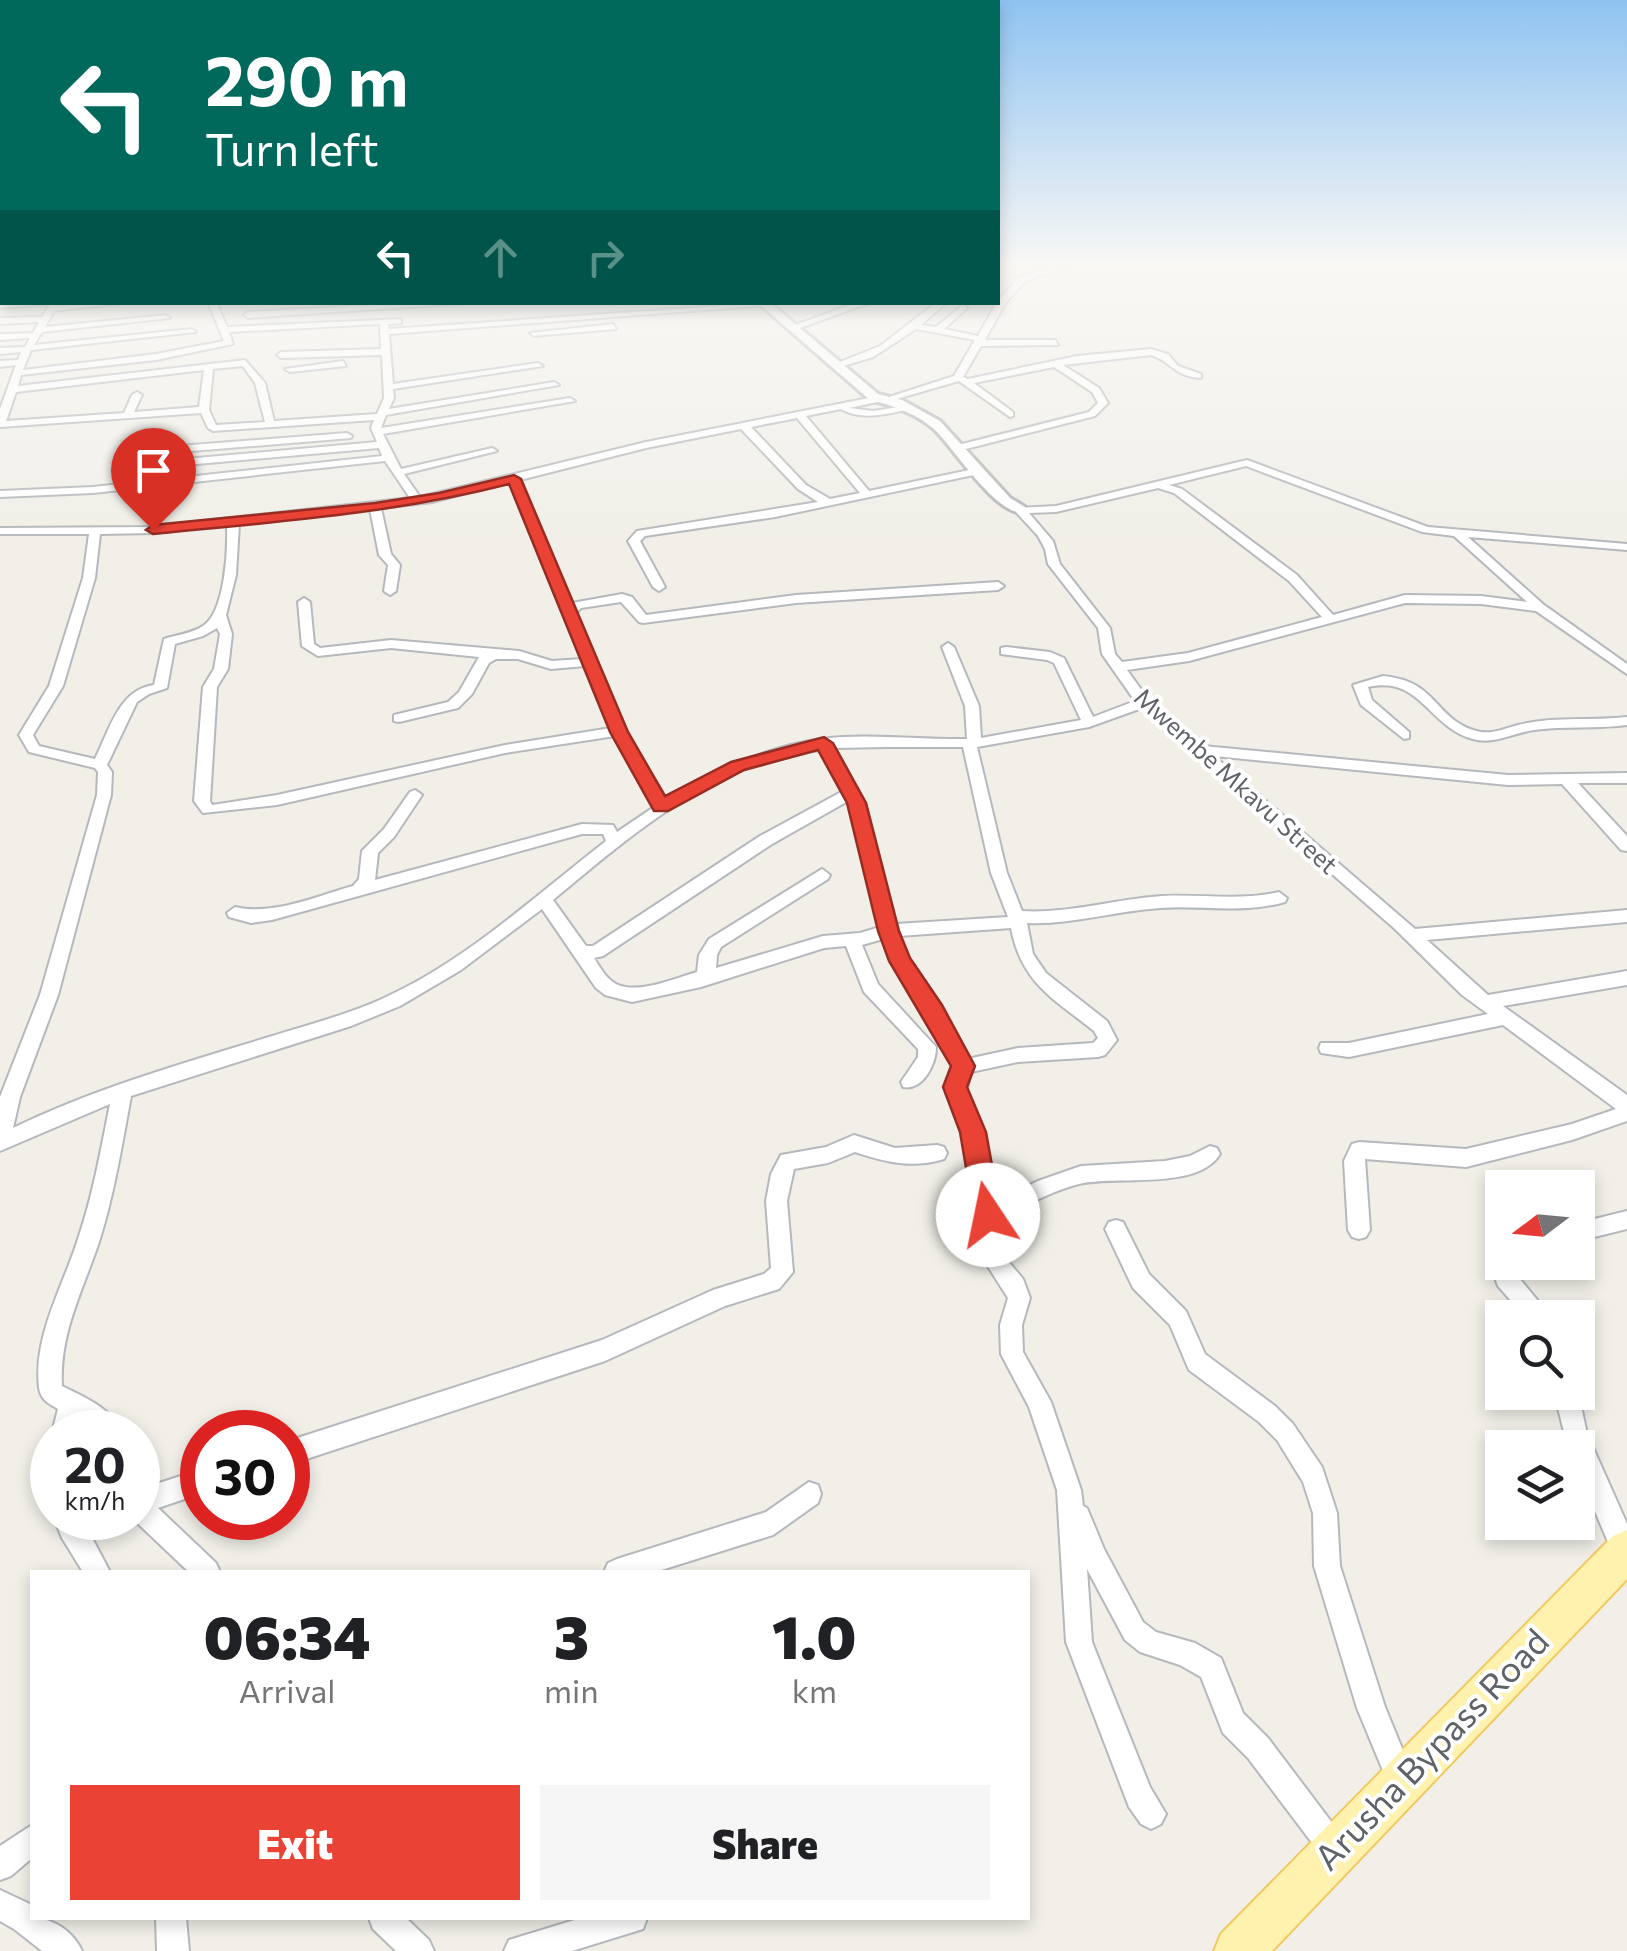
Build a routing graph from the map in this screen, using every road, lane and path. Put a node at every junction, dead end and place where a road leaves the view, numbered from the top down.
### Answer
1 (23, 358) edge
2 (126, 358) edge
3 (237, 358) edge
4 (327, 358) edge
5 (385, 358) edge
6 (833, 358) edge
7 (856, 358) edge
8 (972, 358) edge
9 (1103, 358) edge
10 (1167, 358) edge
11 (239, 363) junction
12 (0, 364) edge
13 (840, 364) junction
14 (1056, 364) junction
15 (538, 366) dead end
16 (210, 367) junction
17 (19, 368) junction
18 (290, 369) dead end
19 (1198, 376) dead end
20 (963, 379) junction
21 (93, 382) junction
22 (492, 384) dead end
23 (554, 385) dead end
24 (938, 386) junction
25 (388, 387) junction
26 (10, 390) junction
27 (137, 395) dead end
28 (884, 399) junction
29 (388, 400) junction
30 (570, 401) dead end
31 (835, 407) junction
32 (908, 407) junction
33 (204, 410) junction
34 (798, 413) junction
35 (128, 414) junction
36 (1010, 414) dead end
37 (379, 415) junction
38 (83, 418) junction
39 (0, 424) edge
40 (270, 424) junction
41 (742, 424) junction
42 (378, 437) junction
43 (958, 448) junction
44 (179, 449) dead end
45 (492, 451) dead end
46 (388, 458) junction
47 (163, 464) dead end
48 (979, 471) junction
49 (398, 472) junction
50 (514, 479) junction
51 (1156, 486) junction
52 (0, 494) edge
53 (867, 495) junction
54 (417, 501) junction
55 (828, 502) junction
56 (375, 507) junction
57 (1020, 510) junction
58 (233, 522) junction
59 (0, 532) edge
60 (95, 532) junction
61 (1458, 534) junction
62 (1610, 546) junction
63 (1627, 547) edge
64 (1627, 556) edge
65 (998, 586) dead end
66 (659, 587) dead end
67 (390, 591) dead end
68 (304, 602) dead end
69 (1540, 608) junction
70 (570, 613) junction
71 (219, 614) junction
72 (1331, 620) junction
73 (948, 647) dead end
74 (1006, 652) dead end
75 (494, 655) junction
76 (590, 662) junction
77 (1116, 667) junction
78 (1627, 670) edge
79 (1143, 702) junction
80 (399, 718) dead end
81 (1627, 721) edge
82 (1089, 722) junction
83 (619, 732) junction
84 (1404, 736) dead end
85 (824, 743) junction
86 (972, 743) junction
87 (1198, 750) junction
88 (100, 765) junction
89 (1627, 778) edge
90 (1568, 782) junction
91 (852, 792) junction
92 (414, 794) dead end
93 (661, 806) junction
94 (614, 840) junction
95 (1627, 846) edge
96 (822, 875) dead end
97 (360, 890) junction
98 (1279, 898) dead end
99 (544, 900) junction
100 (234, 913) dead end
101 (1627, 916) edge
102 (1017, 920) junction
103 (888, 931) junction
104 (1411, 936) junction
105 (852, 940) junction
106 (581, 953) junction
107 (1627, 978) edge
108 (701, 980) junction
109 (1484, 1003) junction
110 (1504, 1018) junction
111 (1328, 1048) dead end
112 (963, 1066) junction
113 (910, 1082) dead end
114 (124, 1089) junction
115 (1627, 1110) edge
116 (0, 1142) edge
117 (937, 1152) dead end
118 (1210, 1154) dead end
119 (988, 1215) junction
120 (1627, 1220) edge
121 (1116, 1228) dead end
122 (1595, 1228) edge
123 (1359, 1230) dead end
124 (1509, 1280) edge
125 (1526, 1300) edge
126 (72, 1402) junction
127 (70, 1410) edge
128 (85, 1410) edge
129 (1569, 1410) edge
130 (310, 1446) edge
131 (1070, 1490) junction
132 (809, 1494) dead end
133 (160, 1526) edge
134 (79, 1540) edge
135 (1626, 1551) edge
136 (96, 1570) edge
137 (205, 1570) edge
138 (623, 1570) edge
139 (1401, 1780) junction
140 (1151, 1814) dead end
141 (30, 1842) edge
142 (1336, 1851) junction
143 (0, 1865) edge
144 (0, 1905) edge
145 (171, 1920) edge
146 (386, 1920) edge
147 (625, 1920) edge
148 (66, 1951) edge
149 (173, 1951) edge
150 (418, 1951) edge
151 (520, 1951) edge
152 (1238, 1951) edge

1 - 17 street
2 - 17 street
3 - 11 street
4 - 18 street
5 - 25 street
6 - 13 street, Mwembe Mkavu Street
7 - 13 street
8 - 20 street
9 - 14 street
10 - 19 street
11 - 16 street
11 - 40 street
12 - 17 street
13 - 28 street, Mwembe Mkavu Street
14 - 20 street
14 - 43 street
15 - 25 street
16 - 21 street
16 - 33 street
17 - 26 street
20 - 24 street
20 - 36 street
21 - 26 street
21 - 38 street
22 - 29 street
23 - 37 street
24 - 28 street
24 - 32 street
25 - 29 street
26 - 39 street
27 - 35 street
28 - 31 street
28 - 32 street, Mwembe Mkavu Street
29 - 37 street
30 - 42 street
31 - 32 street
31 - 34 street
32 - 43 street, Mwembe Mkavu Street
33 - 35 street
33 - 40 street
34 - 41 street
34 - 53 street
35 - 38 street
37 - 40 street
37 - 42 street
38 - 39 street
41 - 50 street
41 - 55 street
42 - 44 street
42 - 46 street
42 - 47 street
43 - 48 street, Mwembe Mkavu Street
45 - 49 street
46 - 49 street
46 - 52 street
48 - 53 street
48 - 57 street, Mwembe Mkavu Street
49 - 54 street
50 - 54 street
50 - 70 street
51 - 57 street
51 - 61 street
51 - 72 street
53 - 55 street
54 - 56 street
55 - 66 street
56 - 58 street
56 - 67 street
57 - 77 street, Mwembe Mkavu Street
58 - 60 street
58 - 71 street
59 - 60 street
60 - 88 street
61 - 62 street
61 - 69 street
62 - 63 street
62 - 64 street
65 - 70 street
68 - 75 street
69 - 72 street
69 - 78 street
70 - 76 street
71 - 83 street
71 - 88 street
72 - 77 street
73 - 86 street
74 - 82 street
75 - 76 street
75 - 80 street
76 - 83 street
77 - 79 street, Mwembe Mkavu Street
79 - 82 street
79 - 87 street, Mwembe Mkavu Street
81 - 84 street
82 - 86 street
83 - 93 street
85 - 86 street
85 - 91 street
85 - 93 street
86 - 102 street
87 - 90 street
87 - 104 street, Mwembe Mkavu Street
88 - 116 street
89 - 90 street
90 - 95 street
91 - 103 street
91 - 106 street
92 - 97 street
93 - 94 street
94 - 97 street
94 - 99 street
96 - 108 street
97 - 100 street
98 - 102 street
99 - 106 street
99 - 114 street
101 - 104 street
102 - 103 street
102 - 112 street
103 - 105 street
103 - 112 street
104 - 109 street, Mwembe Mkavu Street
105 - 108 street
105 - 113 street
106 - 108 street
107 - 109 street
109 - 110 street, Mwembe Mkavu Street
110 - 111 street
110 - 115 street, Mwembe Mkavu Street
112 - 119 street
114 - 116 street
114 - 126 street
115 - 123 street
117 - 130 street
118 - 119 street
119 - 131 street
120 - 122 street
121 - 139 street
124 - 125 street
126 - 127 street
126 - 128 street
129 - 135 street
131 - 140 street
131 - 142 street
132 - 138 street
133 - 137 street
134 - 136 street
135 - 139 main road, Arusha Bypass Road
139 - 142 main road, Arusha Bypass Road
141 - 143 street
142 - 152 main road, Arusha Bypass Road
144 - 148 street
145 - 149 street
146 - 150 street
147 - 151 street

